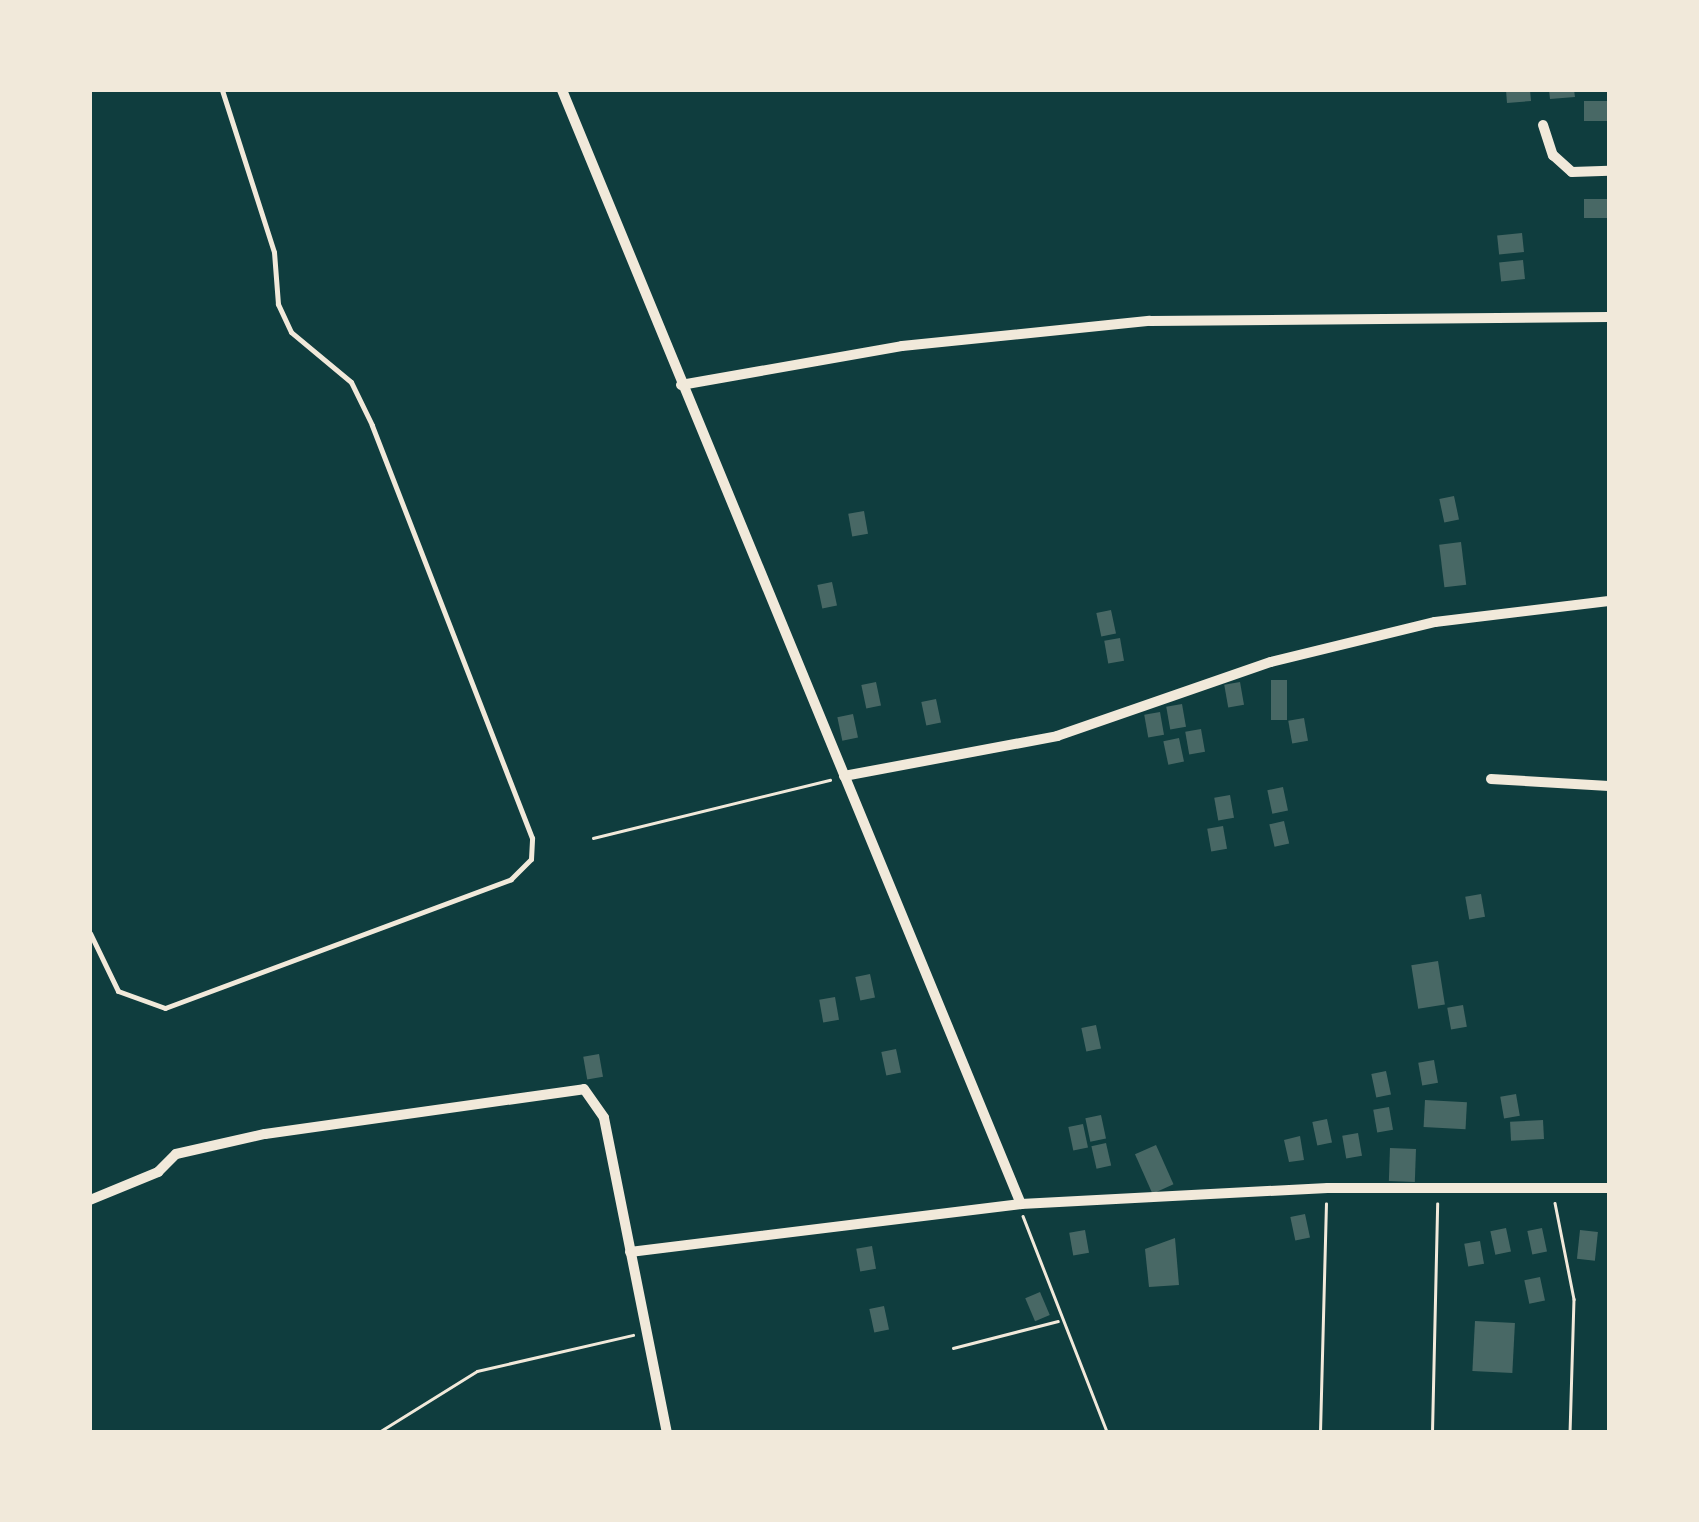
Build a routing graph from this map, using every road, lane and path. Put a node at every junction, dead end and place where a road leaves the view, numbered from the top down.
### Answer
1 (222, 90) edge
2 (562, 90) edge
3 (1543, 125) dead end
4 (1609, 172) edge
5 (1609, 317) edge
6 (681, 385) junction
7 (1609, 601) edge
8 (844, 776) junction
9 (1490, 779) dead end
10 (1609, 786) edge
11 (594, 838) dead end
12 (90, 933) edge
13 (1552, 1186) junction
14 (1328, 1188) junction
15 (1437, 1188) junction
16 (1609, 1188) edge
17 (90, 1200) edge
18 (1021, 1204) junction
19 (630, 1252) junction
20 (1061, 1320) junction
21 (645, 1334) junction
22 (953, 1348) dead end
23 (380, 1432) edge
24 (667, 1432) edge
25 (1107, 1432) edge
26 (1320, 1432) edge
27 (1432, 1432) edge
28 (1570, 1432) edge

1 - 12 lane
2 - 6 street
3 - 4 street
5 - 6 street
6 - 8 street
7 - 8 street
8 - 11 path
8 - 18 street
9 - 10 street
13 - 15 street
13 - 16 street
13 - 28 path
14 - 15 street
14 - 18 street
14 - 26 path
15 - 27 path
17 - 19 street
18 - 19 street
18 - 20 path
19 - 21 street
20 - 22 path
20 - 25 path
21 - 23 path
21 - 24 street

